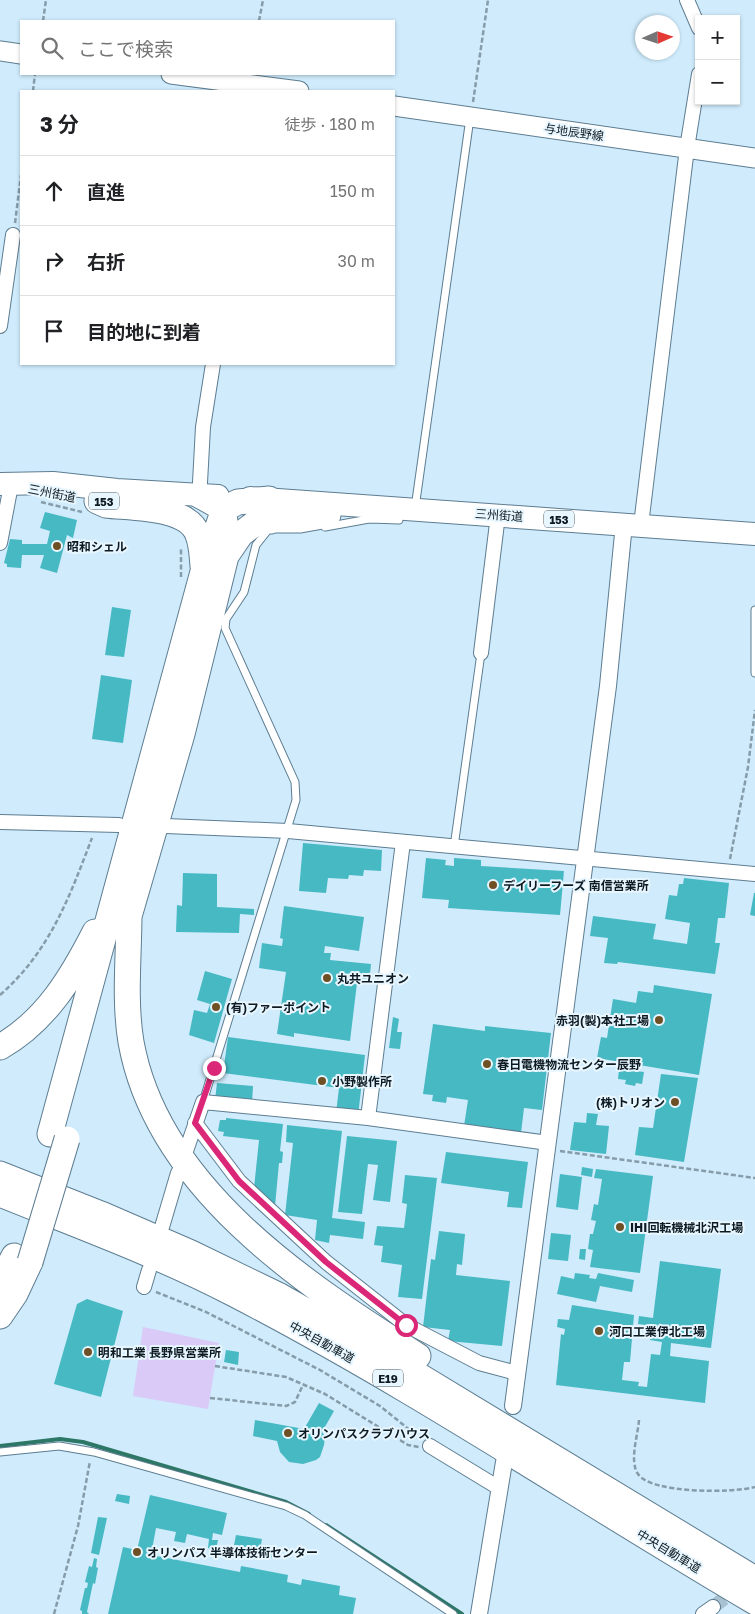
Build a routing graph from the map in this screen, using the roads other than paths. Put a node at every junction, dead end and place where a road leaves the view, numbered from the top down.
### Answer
1 (687, 0) edge
2 (695, 19) edge
3 (0, 51) edge
4 (20, 54) edge
5 (177, 75) edge
6 (248, 87) edge
7 (286, 90) edge
8 (695, 99) edge
9 (395, 106) edge
10 (470, 117) junction
11 (687, 148) junction
12 (755, 158) edge
13 (13, 235) road end
14 (0, 326) edge
15 (213, 365) edge
16 (5, 484) edge
17 (269, 499) junction
18 (97, 501) junction
19 (198, 501) junction
20 (362, 506) junction
21 (224, 509) junction
22 (498, 515) junction
23 (410, 516) junction
24 (320, 521) junction
25 (632, 524) junction
26 (295, 528) dead end
27 (304, 528) dead end
28 (277, 529) dead end
29 (755, 534) edge
30 (0, 543) edge
31 (226, 556) junction
32 (204, 568) junction
33 (755, 610) edge
34 (481, 653) joint
35 (755, 673) edge
36 (0, 822) edge
37 (119, 825) dead end
38 (166, 826) dead end
39 (288, 831) junction
40 (403, 842) junction
41 (454, 846) junction
42 (584, 857) junction
43 (755, 874) edge
44 (121, 906) junction
45 (0, 1048) edge
46 (203, 1102) junction
47 (368, 1118) junction
48 (195, 1123) junction
49 (547, 1146) junction
50 (186, 1151) dead end
51 (178, 1173) dead end
52 (0, 1174) edge
53 (0, 1194) edge
54 (0, 1211) edge
55 (162, 1227) dead end
56 (22, 1259) junction
57 (183, 1269) junction
58 (148, 1270) dead end
59 (0, 1284) edge
60 (144, 1287) road end
61 (0, 1316) edge
62 (517, 1373) junction
63 (513, 1406) dead end
64 (430, 1446) road end
65 (0, 1452) edge
66 (504, 1462) dead end
67 (499, 1488) junction
68 (617, 1494) junction
69 (755, 1579) edge
70 (755, 1602) edge
71 (453, 1614) edge
72 (480, 1614) edge

1 - 2 street
3 - 4 main road
5 - 6 main road
6 - 7 main road
8 - 11 street
9 - 10 main road, 与地辰野線
10 - 11 main road, 与地辰野線
10 - 23 lane
11 - 12 main road, 与地辰野線
11 - 25 street
13 - 14 street
15 - 19 street
16 - 18 highway, 三州街道 / 153
16 - 19 highway, 三州街道 / 153
16 - 30 street
17 - 19 highway, 三州街道 / 153
17 - 20 highway, 三州街道 / 153
17 - 21 highway
18 - 19 highway, 三州街道 / 153
18 - 32 highway
19 - 21 highway
20 - 23 highway, 三州街道 / 153
20 - 24 highway, 三州街道 / 153
21 - 24 highway, 三州街道 / 153
21 - 31 highway
21 - 32 highway
22 - 23 highway, 三州街道 / 153
22 - 25 highway, 三州街道 / 153
22 - 34 street
23 - 24 lane
24 - 31 highway
25 - 29 highway, 三州街道 / 153
25 - 42 street
26 - 27 lane
28 - 39 lane
31 - 44 highway
32 - 44 highway
33 - 35 lane
34 - 41 lane
36 - 37 street
38 - 39 street
39 - 40 street
39 - 46 lane
40 - 41 street
40 - 47 street
41 - 42 street
42 - 43 street
42 - 49 street
44 - 45 highway
44 - 56 highway, bridge
44 - 68 highway
46 - 47 street
46 - 48 street
47 - 49 street
48 - 50 street
48 - 62 street
49 - 62 street
51 - 55 street
52 - 68 highway, 中央自動車道 / E19
53 - 57 highway, 中央自動車道 / E19
54 - 57 highway
56 - 59 highway
56 - 61 highway
57 - 70 highway, 中央自動車道 / E19
58 - 60 street
62 - 63 street
64 - 67 street
65 - 71 lane
66 - 67 street
67 - 72 street
68 - 69 highway, 中央自動車道 / E19

